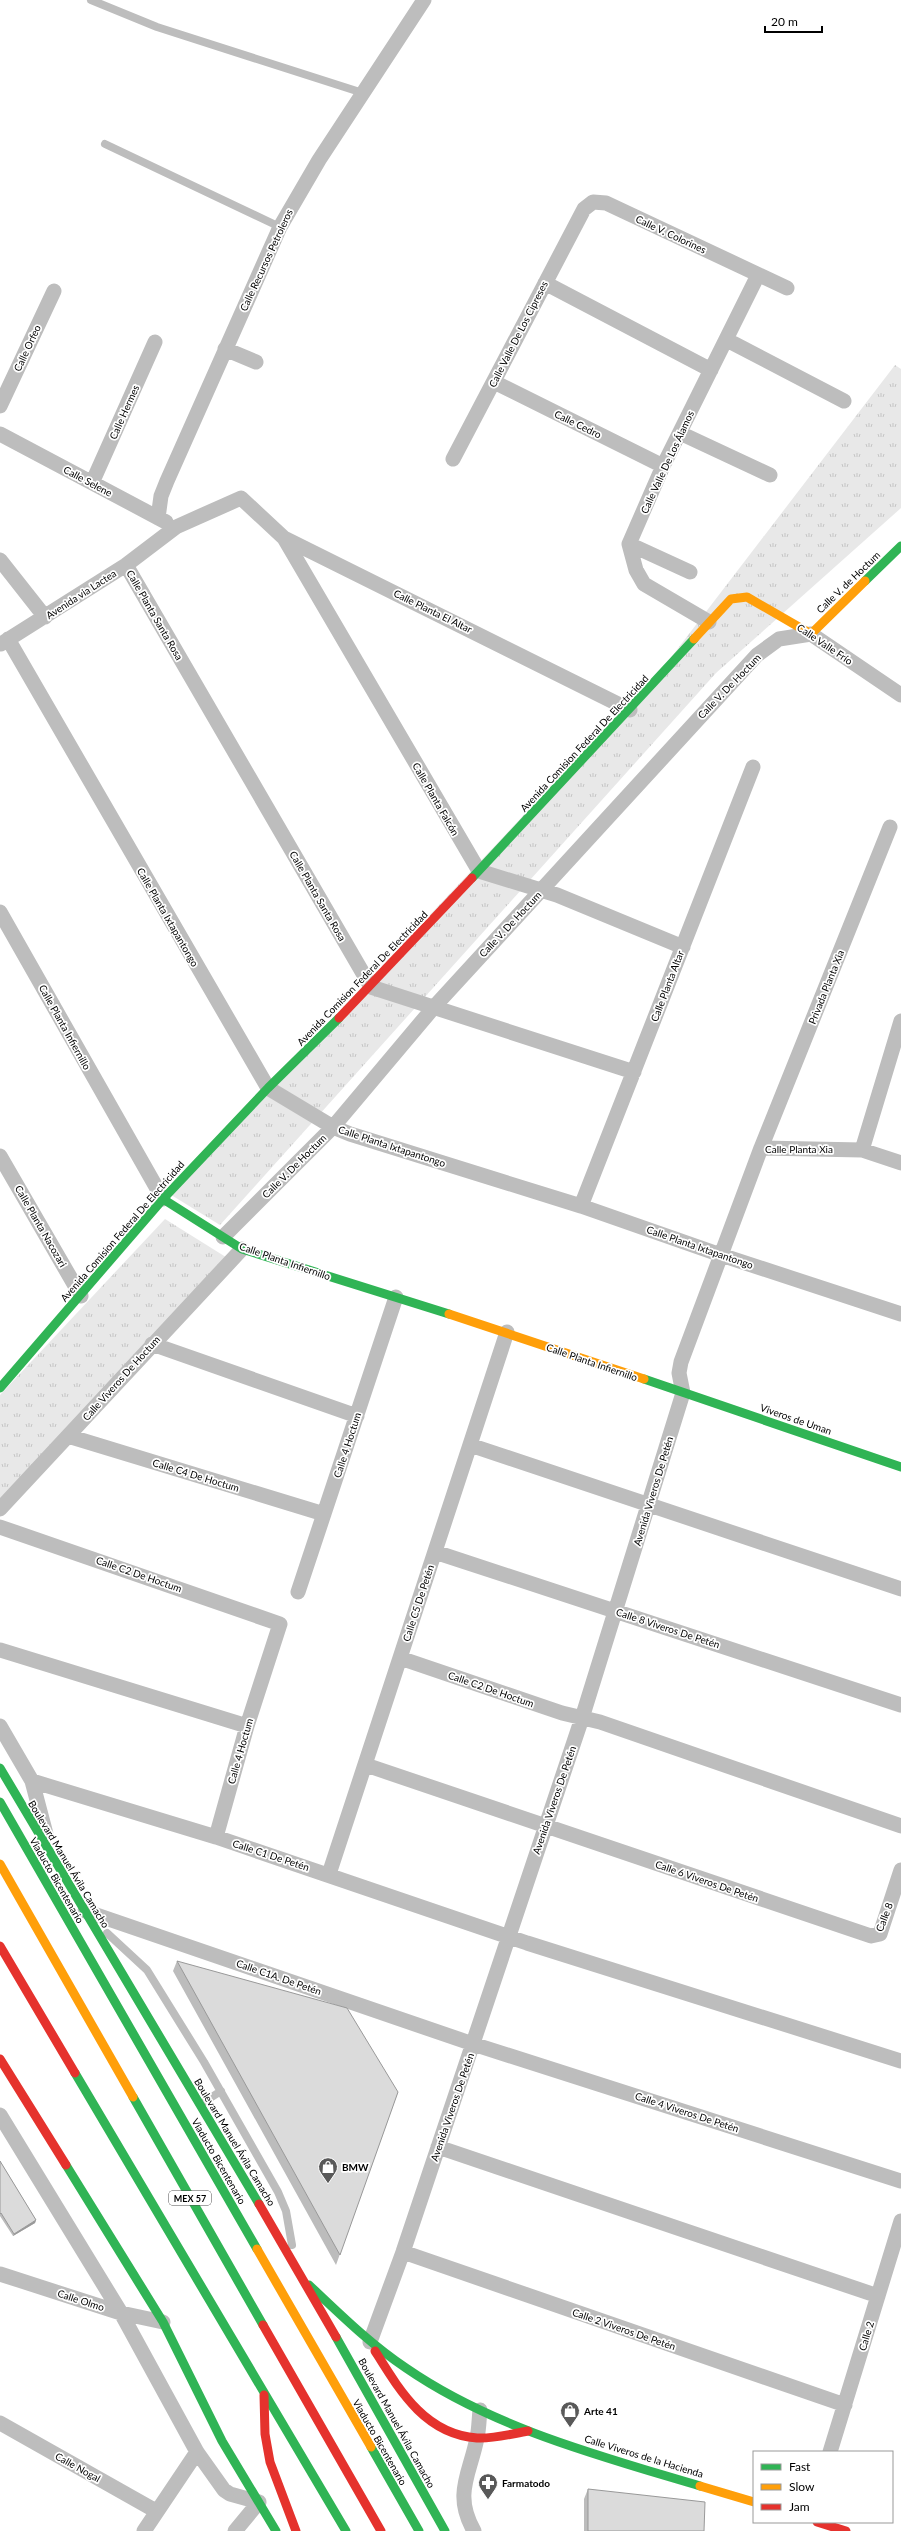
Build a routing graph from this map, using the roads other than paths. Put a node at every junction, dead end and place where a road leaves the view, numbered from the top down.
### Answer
1 (91, 0) edge
2 (424, 0) edge
3 (363, 93) junction
4 (105, 144) dead end
5 (584, 209) joint
6 (280, 228) junction
7 (758, 275) junction
8 (545, 283) junction
9 (787, 288) dead end
10 (54, 291) dead end
11 (727, 340) junction
12 (156, 342) dead end
13 (225, 349) junction
14 (256, 362) dead end
15 (712, 370) junction
16 (494, 382) junction
17 (844, 401) dead end
18 (0, 406) edge
19 (680, 433) junction
20 (0, 434) edge
21 (453, 459) dead end
22 (663, 466) junction
23 (770, 475) dead end
24 (92, 483) junction
25 (245, 500) joint
26 (158, 518) junction
27 (176, 527) junction
28 (284, 538) junction
29 (629, 544) junction
30 (899, 550) edge
31 (0, 560) edge
32 (126, 565) junction
33 (690, 572) dead end
34 (748, 596) joint
35 (46, 617) junction
36 (709, 622) junction
37 (811, 634) junction
38 (4, 642) edge
39 (901, 695) edge
40 (630, 710) junction
41 (753, 767) dead end
42 (890, 827) dead end
43 (479, 871) junction
44 (541, 891) junction
45 (0, 912) edge
46 (683, 947) junction
47 (371, 987) junction
48 (434, 1007) junction
49 (901, 1021) edge
50 (634, 1072) junction
51 (268, 1088) junction
52 (333, 1127) junction
53 (761, 1148) junction
54 (862, 1150) junction
55 (0, 1156) edge
56 (901, 1163) edge
57 (163, 1199) junction
58 (581, 1206) junction
59 (222, 1237) junction
60 (242, 1249) junction
61 (721, 1255) junction
62 (81, 1296) junction
63 (396, 1297) junction
64 (901, 1314) edge
65 (507, 1332) junction
66 (152, 1344) junction
67 (0, 1388) edge
68 (683, 1393) junction
69 (357, 1416) junction
70 (68, 1436) junction
71 (470, 1445) junction
72 (901, 1467) edge
73 (649, 1505) junction
74 (0, 1509) edge
75 (324, 1514) junction
76 (0, 1527) edge
77 (435, 1552) junction
78 (901, 1589) edge
79 (298, 1592) dead end
80 (617, 1610) junction
81 (278, 1622) joint
82 (0, 1650) edge
83 (400, 1658) junction
84 (901, 1705) edge
85 (582, 1718) junction
86 (0, 1726) edge
87 (247, 1726) junction
88 (366, 1765) junction
89 (0, 1768) edge
90 (32, 1782) junction
91 (0, 1802) edge
92 (544, 1826) junction
93 (901, 1826) edge
94 (216, 1837) junction
95 (54, 1862) junction
96 (0, 1864) edge
97 (901, 1870) edge
98 (329, 1874) junction
99 (87, 1914) junction
100 (509, 1936) junction
101 (871, 1936) joint
102 (0, 1946) edge
103 (474, 2044) junction
104 (901, 2061) edge
105 (1, 2064) edge
106 (221, 2091) junction
107 (200, 2105) junction
108 (0, 2115) edge
109 (438, 2147) junction
110 (901, 2180) edge
111 (901, 2221) edge
112 (403, 2252) junction
113 (295, 2265) junction
114 (0, 2274) edge
115 (306, 2282) junction
116 (878, 2296) junction
117 (121, 2313) junction
118 (162, 2322) junction
119 (370, 2342) junction
120 (264, 2394) junction
121 (845, 2405) junction
122 (480, 2410) junction
123 (0, 2423) edge
124 (528, 2431) junction
125 (477, 2438) junction
126 (830, 2451) edge
127 (197, 2452) junction
128 (259, 2502) junction
129 (753, 2502) edge
130 (156, 2511) junction
131 (821, 2523) edge
132 (144, 2531) edge
133 (235, 2531) edge
134 (276, 2531) edge
135 (296, 2531) edge
136 (346, 2531) edge
137 (381, 2531) edge
138 (418, 2531) edge
139 (445, 2531) edge
140 (474, 2531) edge
141 (846, 2531) edge

1 - 3 lane
2 - 3 street, Calle Recursos Petroleros
3 - 6 street, Calle Recursos Petroleros
4 - 6 lane
5 - 7 street, Calle V. Colorines
5 - 8 street, Calle Valle De Los Cipreses
6 - 13 street, Calle Recursos Petroleros
7 - 9 street, Calle V. Colorines
7 - 11 street, Calle Valle De Los Álamos
8 - 15 street
8 - 16 street, Calle Valle De Los Cipreses
10 - 18 street, Calle Orfeo
11 - 15 street, Calle Valle De Los Álamos
11 - 17 street
12 - 24 street, Calle Hermes
13 - 14 street
13 - 26 street, Calle Recursos Petroleros
15 - 19 street, Calle Valle De Los Álamos
16 - 21 street, Calle Valle De Los Cipreses
16 - 22 street, Calle Cedro
19 - 22 street, Calle Valle De Los Álamos
19 - 23 street
20 - 24 street, Calle Selene
22 - 29 street, Calle Valle De Los Álamos
24 - 26 street, Calle Selene
25 - 27 street, Avenida via Lactea
25 - 28 street, Calle Planta El Altar
26 - 27 street, Calle Selene
27 - 32 street, Avenida via Lactea
28 - 40 street, Calle Planta El Altar
28 - 43 street, Calle Planta Falcón
29 - 33 street
29 - 36 street
30 - 37 main road, Calle V. de Hoctum
31 - 35 street
32 - 35 street, Avenida via Lactea
32 - 47 street, Calle Planta Santa Rosa
34 - 36 main road, Avenida Comision Federal De Electricidad
34 - 37 main road, Calle Valle Frío
35 - 38 street, Avenida via Lactea
36 - 40 main road, Avenida Comision Federal De Electricidad
37 - 39 street, Calle Valle Frío
37 - 44 street, Calle V. De Hoctum
38 - 51 street, Calle Planta Ixtapantongo
40 - 43 main road, Avenida Comision Federal De Electricidad
41 - 46 street, Calle Planta Altar
42 - 53 street, Privada Planta Xia
43 - 44 street
43 - 47 main road, Avenida Comision Federal De Electricidad
44 - 46 street
44 - 48 street, Calle V. De Hoctum
45 - 57 street, Calle Planta Infiernillo
46 - 50 street, Calle Planta Altar
47 - 48 street
47 - 51 main road, Avenida Comision Federal De Electricidad
48 - 50 street
48 - 52 street, Calle V. De Hoctum
49 - 54 street
50 - 58 street, Calle Planta Altar
51 - 52 street, Calle Planta Ixtapantongo
51 - 57 main road, Avenida Comision Federal De Electricidad
52 - 58 street, Calle Planta Ixtapantongo
52 - 59 street, Calle V. De Hoctum
53 - 54 street, Calle Planta Xia
53 - 61 street, Calle Planta Xia
54 - 56 street, Calle Planta Xia
55 - 62 street, Calle Planta Nacozari
57 - 59 main road, Calle Planta Infiernillo
57 - 62 main road, Avenida Comision Federal De Electricidad
58 - 61 street, Calle Planta Ixtapantongo
59 - 60 main road, Calle Planta Infiernillo
60 - 63 main road, Calle Planta Infiernillo
60 - 66 street, Calle Viveros De Hoctum
61 - 64 street, Calle Planta Ixtapantongo
61 - 68 street, Avenida Viveros De Petén
62 - 67 main road, Avenida Comision Federal De Electricidad
63 - 65 main road, Calle Planta Infiernillo
63 - 69 street, Calle 4 Hoctum
65 - 68 main road, Calle Planta Infiernillo
65 - 71 street, Calle C5 De Petén
66 - 69 street
66 - 70 street, Calle Viveros De Hoctum
68 - 72 main road, Viveros de Uman
68 - 73 street, Avenida Viveros De Petén
69 - 75 street, Calle 4 Hoctum
70 - 74 street, Calle Viveros De Hoctum
70 - 75 street, Calle C4 De Hoctum
71 - 73 street
71 - 77 street, Calle C5 De Petén
73 - 78 street
73 - 80 street, Avenida Viveros De Petén
75 - 79 street, Calle 4 Hoctum
76 - 81 street, Calle C2 De Hoctum
77 - 80 street, Calle 8 Viveros De Petén
77 - 83 street, Calle C5 De Petén
80 - 84 street, Calle 8 Viveros De Petén
80 - 85 street, Avenida Viveros De Petén
81 - 87 street, Calle 4 Hoctum
82 - 87 street
83 - 85 street, Calle C2 De Hoctum
83 - 88 street, Calle C5 De Petén
85 - 92 street, Avenida Viveros De Petén
85 - 93 street
86 - 90 street
87 - 94 street, Calle 4 Hoctum
88 - 92 street
88 - 98 street, Calle C5 De Petén
89 - 95 main road, Boulevard Manuel Ávila Camacho
90 - 94 street, Calle C1 De Petén
90 - 95 street
91 - 138 main road, Viaducto Bicentenario
92 - 100 street, Avenida Viveros De Petén
92 - 101 street, Calle 6 Viveros De Petén
94 - 98 street, Calle C1 De Petén
95 - 99 main road, Boulevard Manuel Ávila Camacho
96 - 137 main road, MEX 57
97 - 101 street, Calle 8
98 - 100 street, Calle C1 De Petén
99 - 103 street, Calle C1A. De Petén
99 - 106 lane
99 - 107 main road, Boulevard Manuel Ávila Camacho
100 - 103 street, Avenida Viveros De Petén
100 - 104 street
102 - 120 main road, MEX 57
103 - 109 street, Avenida Viveros De Petén
103 - 110 street, Calle 4 Viveros De Petén
105 - 118 main road
106 - 107 lane
106 - 113 lane
107 - 113 main road, Boulevard Manuel Ávila Camacho
108 - 117 street
109 - 112 street, Avenida Viveros De Petén
109 - 116 street
111 - 116 street, Calle 2
112 - 119 street, Avenida Viveros De Petén
112 - 121 street, Calle 2 Viveros De Petén
113 - 115 main road, Boulevard Manuel Ávila Camacho
114 - 117 street, Calle Olmo
115 - 119 main road, Calle Viveros de la Hacienda
115 - 139 main road, Boulevard Manuel Ávila Camacho
116 - 121 street, Calle 2
117 - 118 street, Calle Olmo
117 - 127 street
118 - 128 main road
119 - 122 main road, Calle Viveros de la Hacienda
119 - 125 main road, Calle Viveros de la Hacienda
120 - 135 main road
120 - 136 main road, MEX 57
121 - 126 street, Calle 2
122 - 124 main road, Calle Viveros de la Hacienda
122 - 125 street
123 - 130 street, Calle Nogal
124 - 125 main road, Calle Viveros de la Hacienda
124 - 129 main road, Calle Viveros de la Hacienda
125 - 140 street
127 - 128 street
127 - 130 street
128 - 133 street
128 - 134 main road
130 - 132 street
131 - 141 main road

